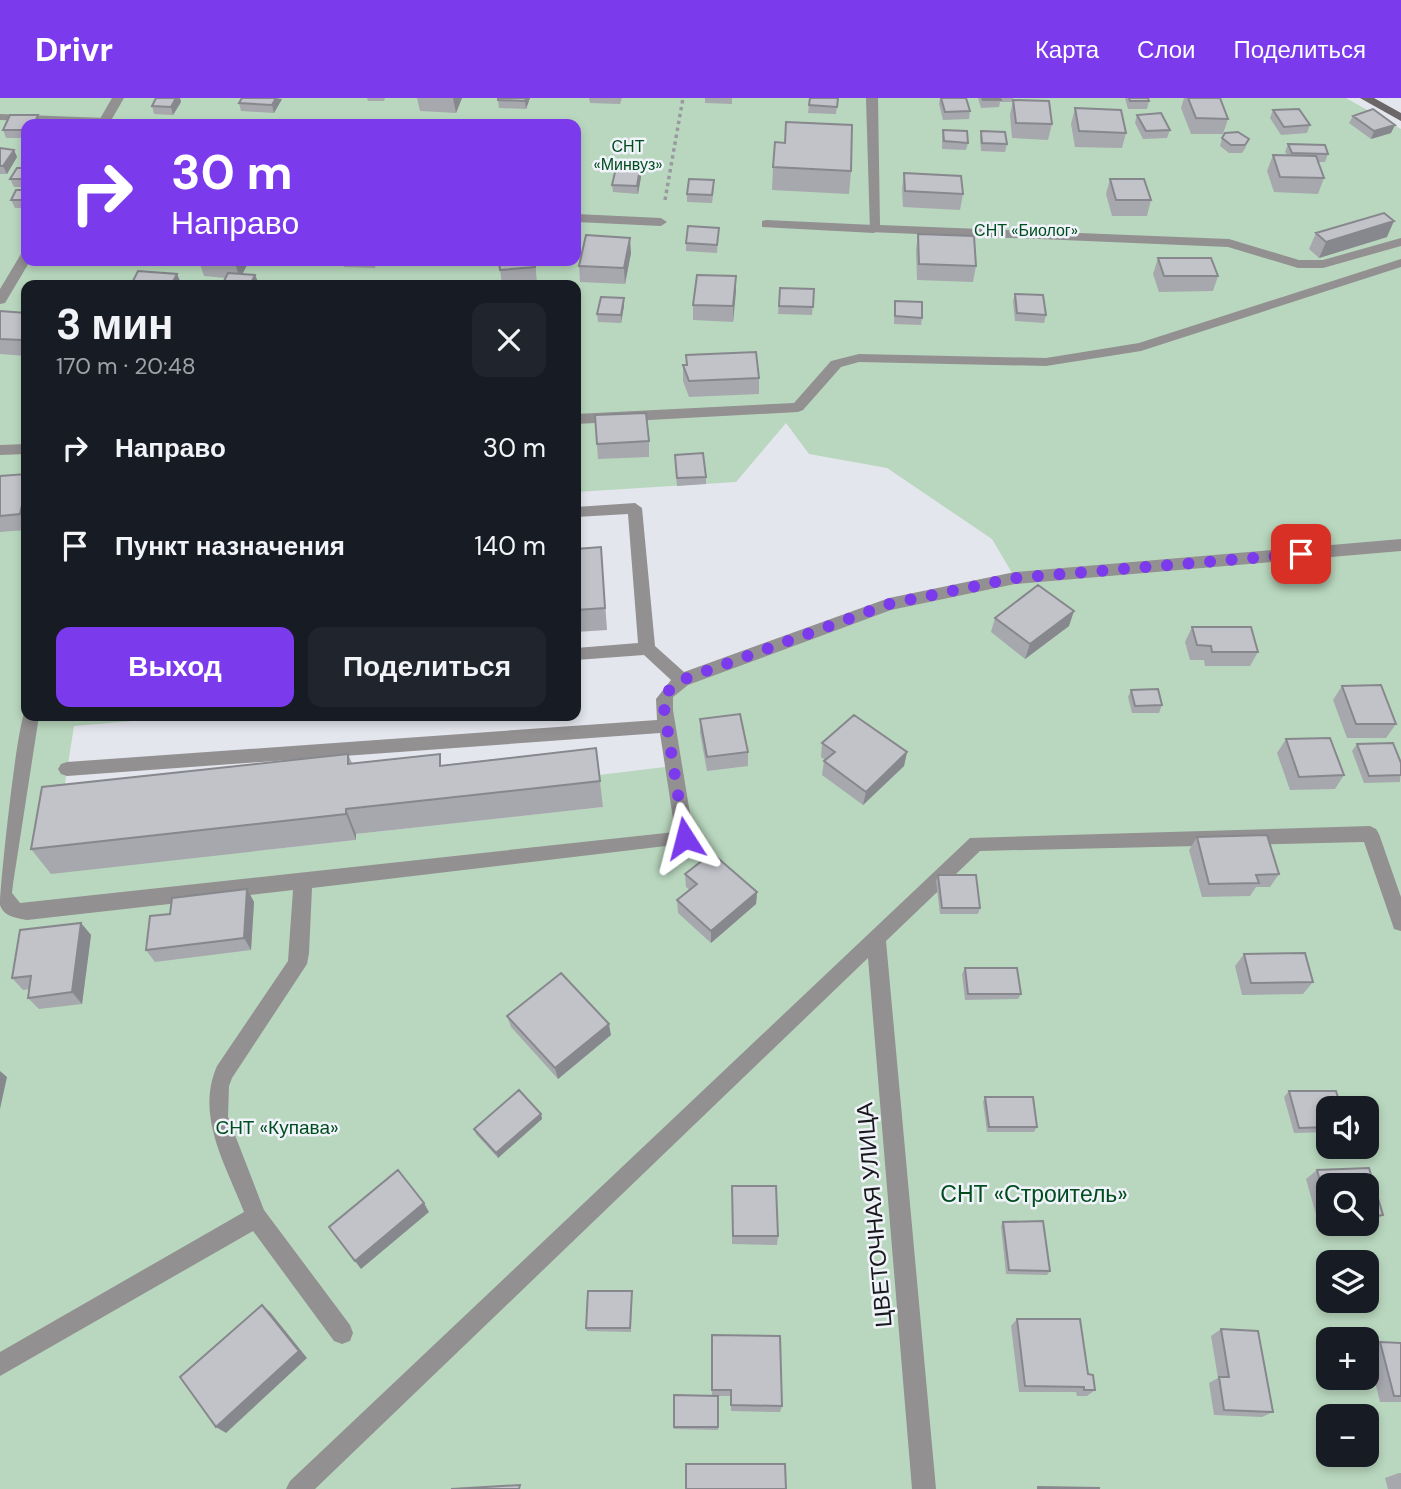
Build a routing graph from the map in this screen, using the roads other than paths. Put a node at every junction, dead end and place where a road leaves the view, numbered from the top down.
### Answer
1 (118, 98) edge
2 (872, 98) edge
3 (1366, 98) edge
4 (0, 117) edge
5 (1401, 118) edge
6 (35, 119) edge
7 (106, 119) edge
8 (581, 218) edge
9 (661, 222) road end
10 (766, 224) dead end
11 (874, 229) junction
12 (1401, 242) edge
13 (21, 262) edge
14 (1401, 263) edge
15 (21, 265) edge
16 (0, 266) edge
17 (0, 300) edge
18 (581, 419) edge
19 (21, 449) edge
20 (0, 450) edge
21 (581, 512) edge
22 (1401, 545) edge
23 (647, 649) junction
24 (581, 654) edge
25 (682, 680) junction
26 (30, 721) edge
27 (667, 726) junction
28 (68, 769) dead end
29 (303, 881) junction
30 (1401, 923) edge
31 (876, 937) junction
32 (256, 1217) junction
33 (342, 1333) dead end
34 (0, 1365) edge
35 (298, 1489) edge
36 (924, 1489) edge

1 - 7 street
2 - 11 street
3 - 5 main road
4 - 6 street
8 - 9 street
10 - 11 street
11 - 12 street
13 - 16 street
14 - 18 street
15 - 17 street
19 - 20 street
21 - 23 street
22 - 25 street
23 - 24 street
23 - 25 street
25 - 27 street
26 - 29 street
27 - 28 street
27 - 29 street
29 - 32 street
30 - 31 street
31 - 35 street
31 - 36 street, ЦВЕТОЧНАЯ УЛИЦА
32 - 33 street
32 - 34 street

